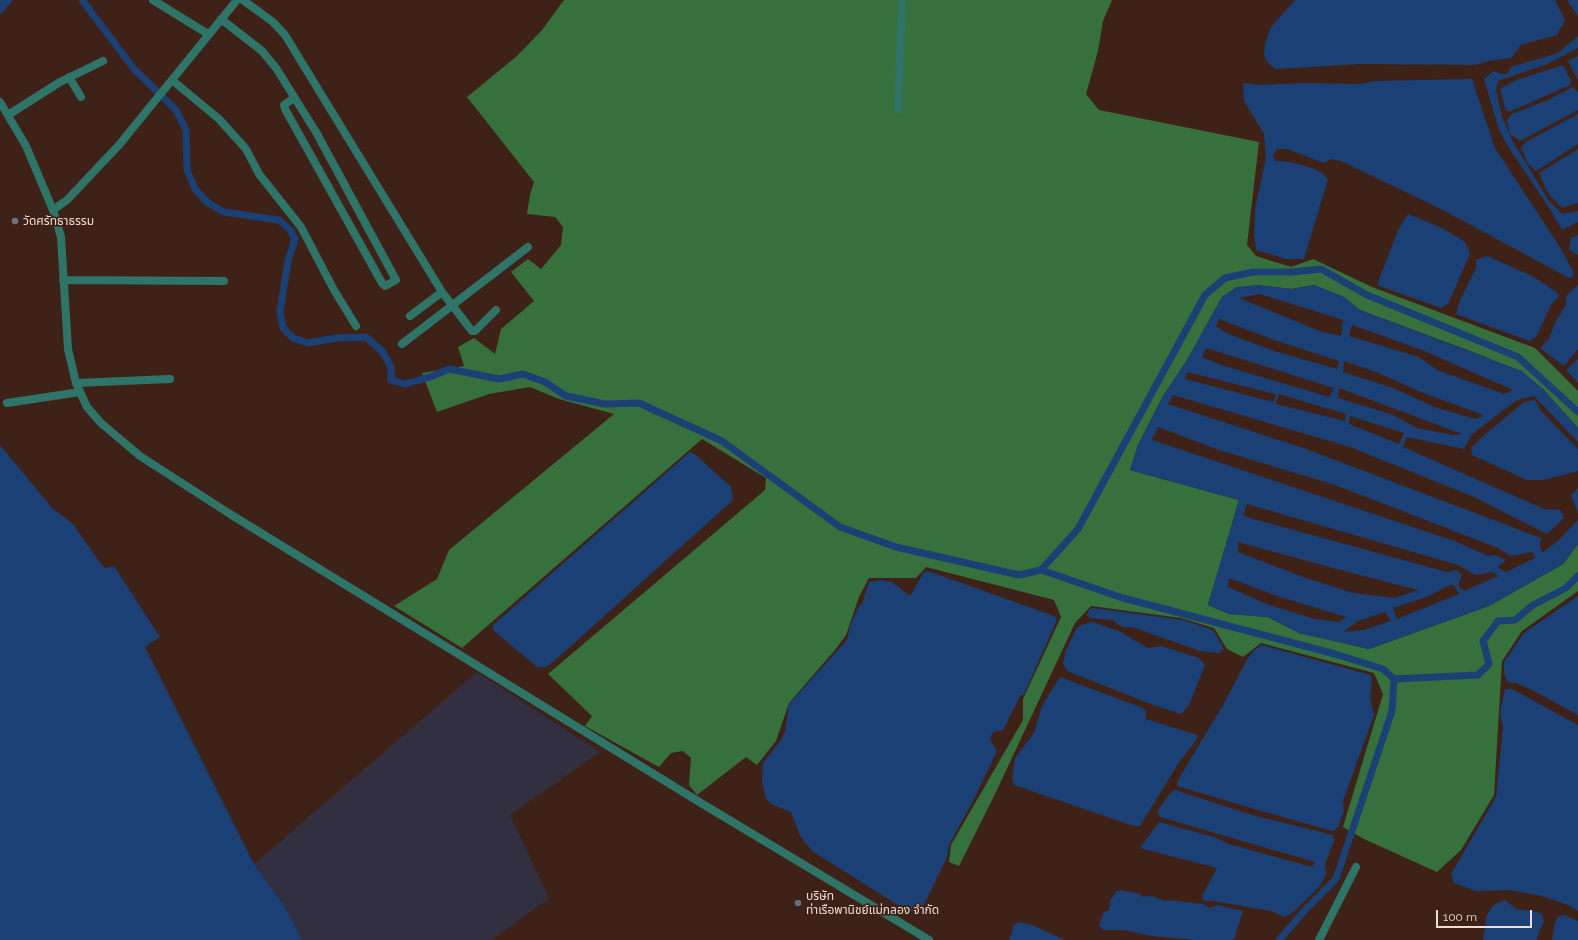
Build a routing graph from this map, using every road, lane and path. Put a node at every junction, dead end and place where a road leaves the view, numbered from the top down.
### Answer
1 (153, 0) edge
2 (237, 0) edge
3 (243, 0) edge
4 (902, 0) edge
5 (221, 19) junction
6 (208, 34) junction
7 (103, 61) dead end
8 (69, 77) junction
9 (171, 81) junction
10 (81, 97) dead end
11 (294, 98) junction
12 (0, 102) edge
13 (898, 109) dead end
14 (8, 115) junction
15 (53, 210) junction
16 (528, 246) dead end
17 (63, 280) junction
18 (224, 281) dead end
19 (442, 292) junction
20 (452, 307) junction
21 (496, 310) dead end
22 (410, 316) dead end
23 (356, 326) dead end
24 (402, 344) dead end
25 (170, 378) dead end
26 (76, 383) junction
27 (80, 392) junction
28 (7, 403) dead end
29 (1356, 867) dead end
30 (929, 940) edge
31 (1319, 940) edge

1 - 6 street
2 - 5 street
3 - 19 street
4 - 13 street
5 - 6 street
5 - 11 street
6 - 9 street
7 - 8 street
8 - 10 street
8 - 14 street
9 - 15 street
9 - 23 street
11 - 11 street
12 - 14 street
14 - 15 street
15 - 17 street
16 - 20 street
17 - 18 street
17 - 26 street
19 - 20 street
19 - 22 street
20 - 21 street
20 - 24 street
25 - 26 street
26 - 27 street
27 - 28 street
27 - 30 street
29 - 31 street

